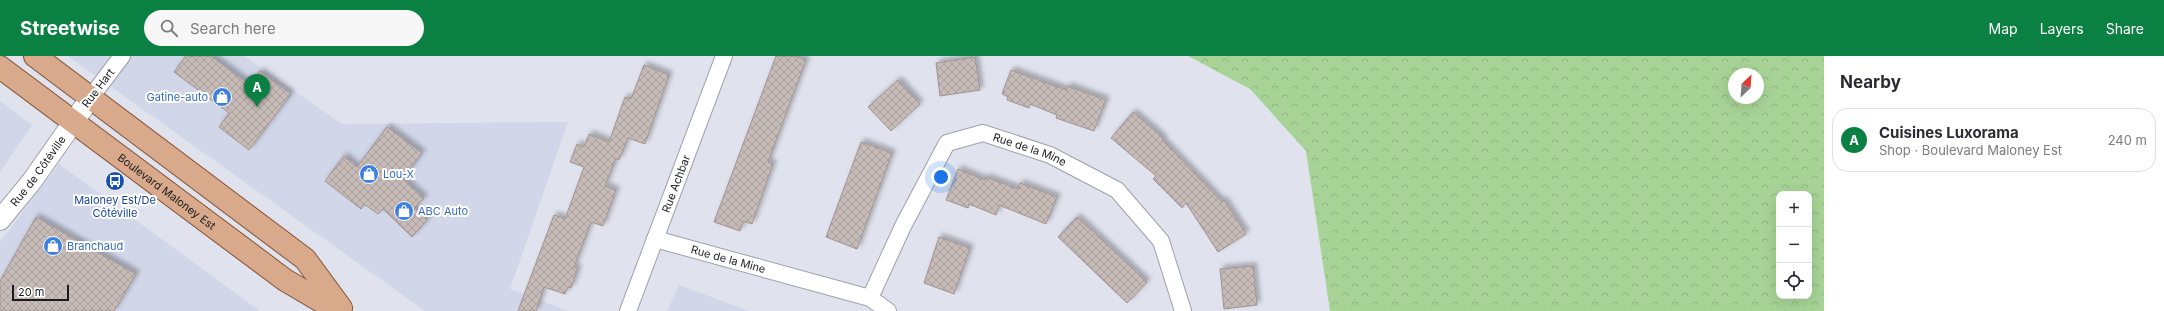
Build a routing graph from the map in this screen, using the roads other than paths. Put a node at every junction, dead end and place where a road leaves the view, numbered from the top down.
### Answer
1 (35, 56) edge
2 (122, 56) edge
3 (724, 56) edge
4 (0, 67) edge
5 (91, 97) junction
6 (73, 121) junction
7 (0, 220) edge
8 (655, 239) junction
9 (870, 298) junction
10 (338, 311) edge
11 (343, 311) edge
12 (628, 311) edge
13 (888, 311) edge
14 (1183, 311) edge

1 - 5 main road
2 - 5 street, Rue Hart
3 - 8 street, Rue Achbar
4 - 6 main road, Boulevard Maloney Est
5 - 6 street, Rue Hart
5 - 11 main road
6 - 7 street, Rue de Côtéville
6 - 10 main road, Boulevard Maloney Est
8 - 9 street, Rue de la Mine
8 - 12 street, Rue Achbar
9 - 13 street, Rue de la Mine
9 - 14 street, Rue de la Mine

